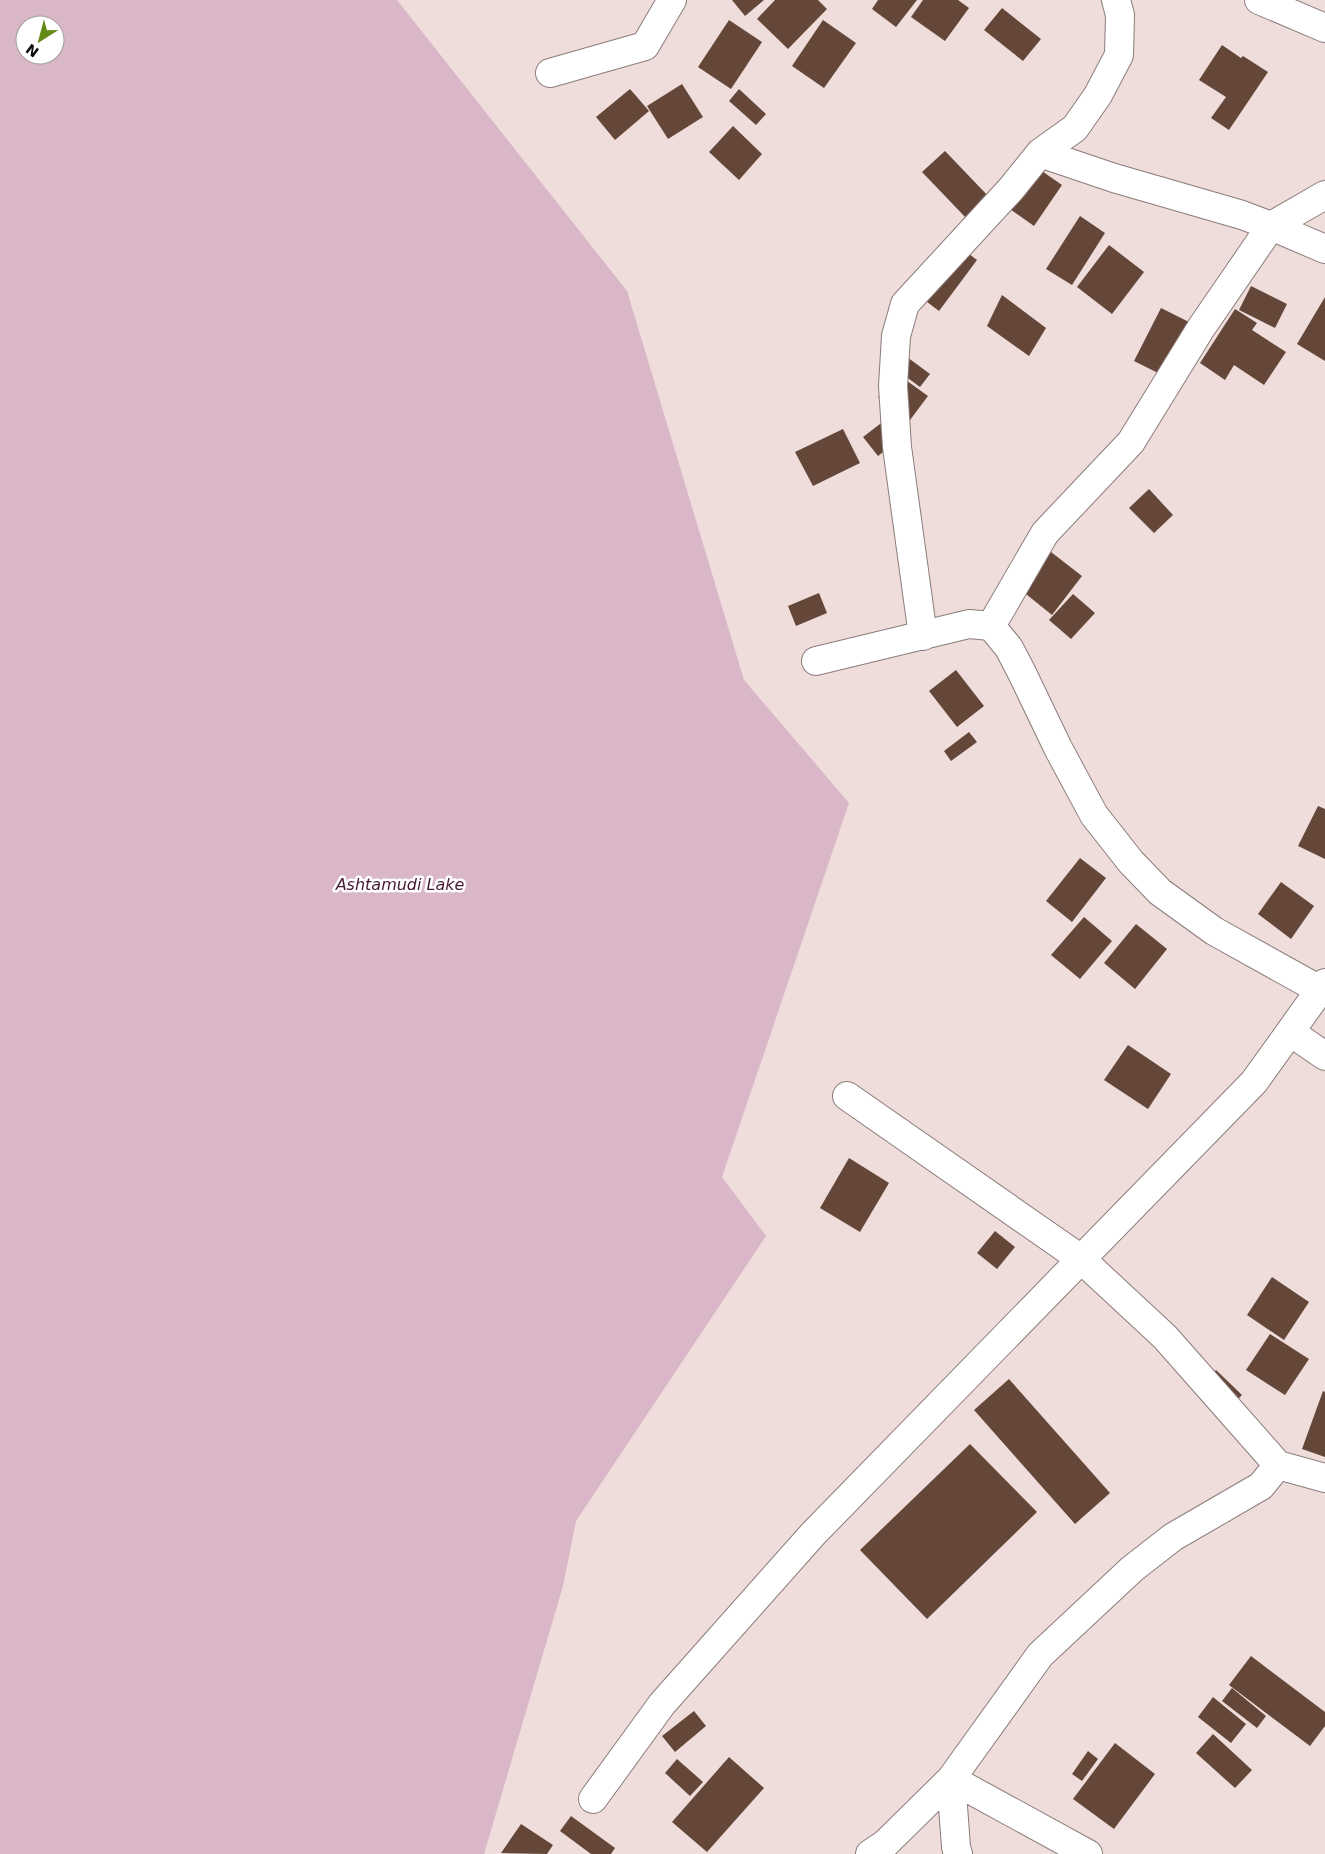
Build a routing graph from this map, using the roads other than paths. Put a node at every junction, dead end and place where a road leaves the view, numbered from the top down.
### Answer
1 (672, 0) edge
2 (1116, 0) edge
3 (1259, 0) edge
4 (1325, 28) edge
5 (550, 74) dead end
6 (1040, 153) junction
7 (1325, 195) edge
8 (1271, 226) junction
9 (1325, 250) edge
10 (991, 626) junction
11 (923, 636) junction
12 (816, 661) dead end
13 (1322, 987) edge
14 (1290, 1032) junction
15 (1325, 1056) edge
16 (846, 1096) dead end
17 (1081, 1259) junction
18 (1278, 1465) junction
19 (1325, 1478) edge
20 (951, 1779) junction
21 (592, 1799) dead end
22 (870, 1854) edge
23 (958, 1854) edge
24 (1088, 1854) edge

1 - 5 street
2 - 6 street
3 - 4 street
6 - 8 street
6 - 11 street
7 - 8 street
8 - 9 street
8 - 10 street
10 - 11 street
10 - 13 street
11 - 12 street
13 - 14 street
14 - 15 street
14 - 17 street
16 - 17 street
17 - 18 street
17 - 21 street
18 - 19 street
18 - 20 street
20 - 22 street
20 - 23 street
20 - 24 street

